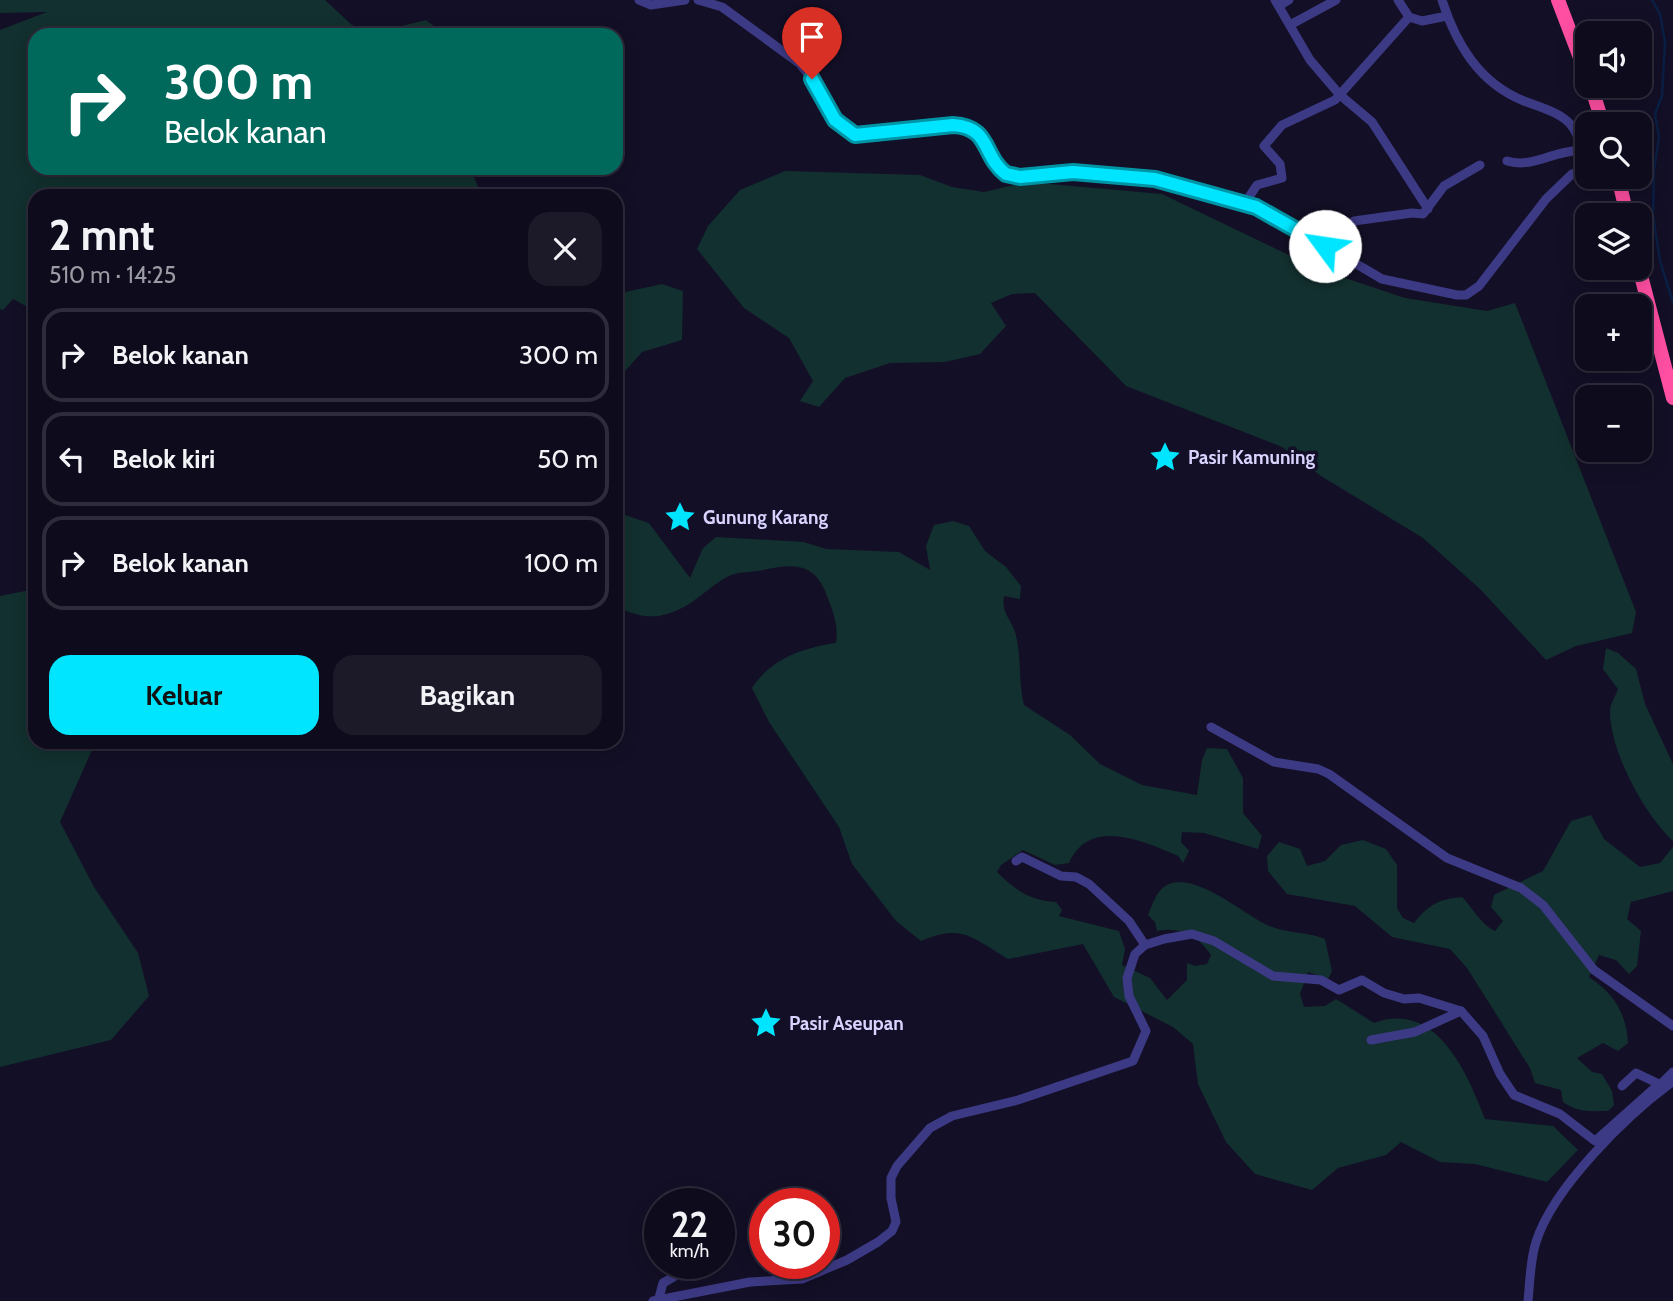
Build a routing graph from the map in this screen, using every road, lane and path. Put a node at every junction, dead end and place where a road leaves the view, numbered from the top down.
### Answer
1 (639, 0) edge
2 (685, 0) edge
3 (698, 0) edge
4 (1289, 0) edge
5 (1336, 0) edge
6 (1398, 0) edge
7 (1442, 0) edge
8 (1558, 0) edge
9 (1277, 3) edge
10 (1447, 16) junction
11 (1409, 17) junction
12 (1290, 25) junction
13 (1575, 45) edge
14 (1340, 95) junction
15 (1575, 131) edge
16 (1575, 151) edge
17 (1507, 161) dead end
18 (1479, 165) dead end
19 (1575, 173) edge
20 (1245, 203) junction
21 (1428, 209) junction
22 (1338, 254) junction
23 (1642, 280) edge
24 (1673, 398) edge
25 (1211, 727) dead end
26 (1016, 861) dead end
27 (1145, 945) junction
28 (1461, 1010) junction
29 (1673, 1026) edge
30 (1371, 1040) dead end
31 (1673, 1072) edge
32 (1666, 1084) edge
33 (1622, 1086) dead end
34 (670, 1279) edge
35 (656, 1300) edge
36 (1528, 1301) edge

1 - 2 street
3 - 20 street
4 - 9 street
5 - 12 street
6 - 11 street
7 - 10 street
8 - 13 highway
9 - 12 street
10 - 11 street
10 - 15 street
11 - 14 street
12 - 14 street
14 - 20 street
14 - 21 street
16 - 17 street
18 - 21 street
19 - 22 street
20 - 22 street
21 - 22 street
23 - 24 highway
25 - 29 street
26 - 27 street
27 - 28 street
27 - 35 street
28 - 30 street
28 - 32 street
31 - 32 street
32 - 33 street
32 - 36 street
34 - 35 street

